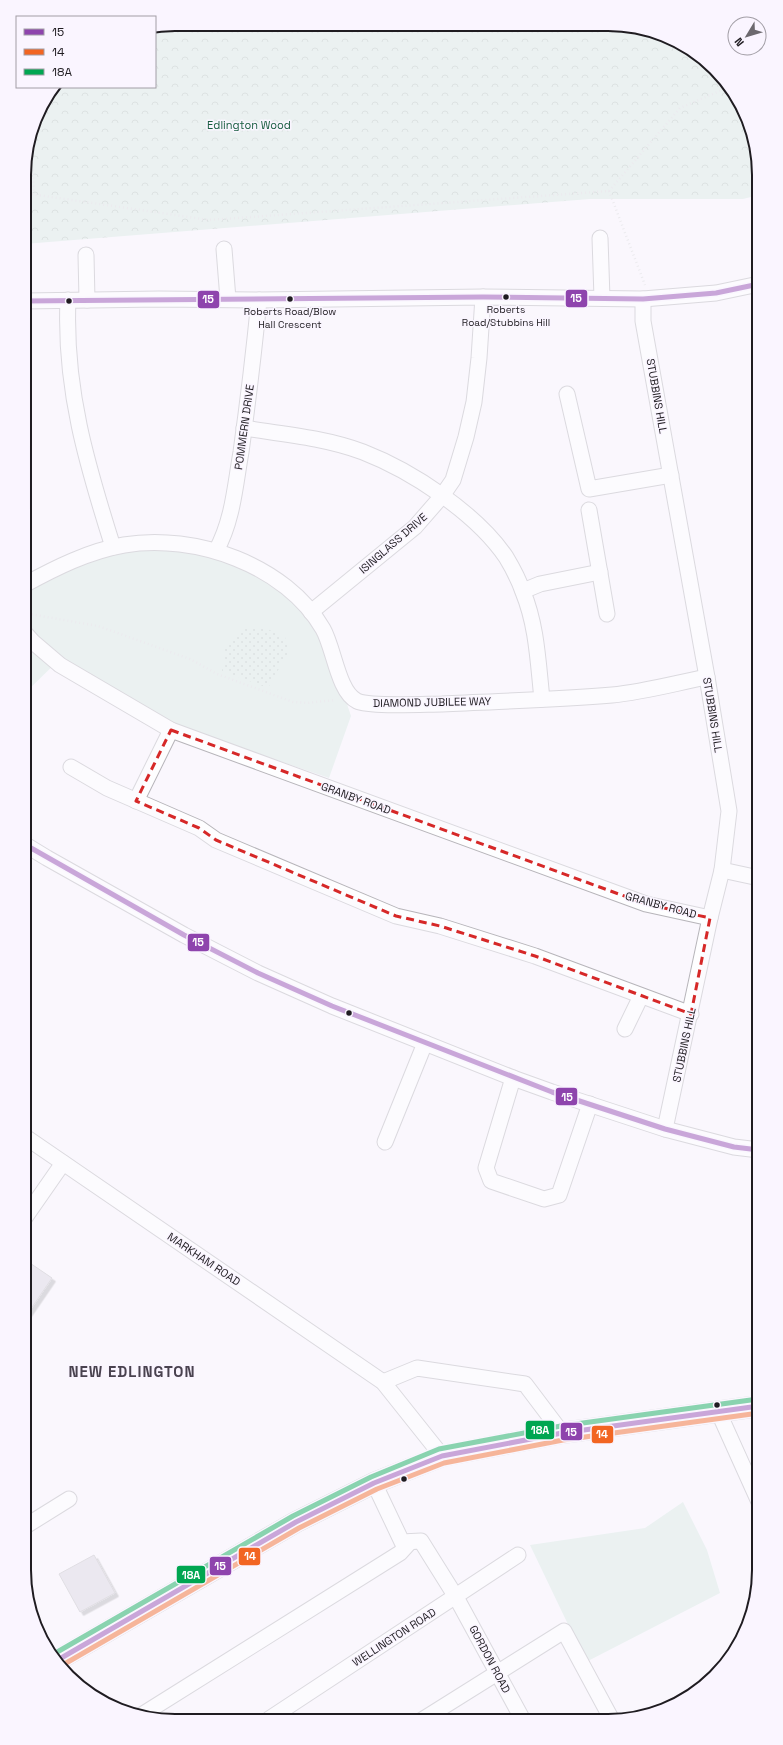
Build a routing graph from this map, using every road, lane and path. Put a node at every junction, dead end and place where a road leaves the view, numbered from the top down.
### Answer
1 (723, 89) edge
2 (31, 166) edge
3 (609, 191) junction
4 (31, 194) edge
5 (34, 194) junction
6 (600, 238) dead end
7 (224, 249) dead end
8 (86, 255) dead end
9 (752, 285) edge
10 (483, 297) junction
11 (602, 298) junction
12 (646, 298) junction
13 (228, 299) junction
14 (68, 300) junction
15 (87, 300) junction
16 (259, 300) junction
17 (31, 301) edge
18 (567, 394) dead end
19 (244, 428) junction
20 (671, 475) junction
21 (442, 496) junction
22 (589, 510) dead end
23 (113, 547) junction
24 (216, 551) junction
25 (600, 572) junction
26 (31, 582) edge
27 (523, 591) junction
28 (311, 612) junction
29 (31, 614) edge
30 (607, 614) dead end
31 (31, 640) edge
32 (707, 677) junction
33 (351, 696) junction
34 (542, 699) junction
35 (171, 730) junction
36 (71, 767) dead end
37 (136, 801) junction
38 (31, 848) edge
39 (722, 870) junction
40 (752, 876) edge
41 (710, 918) junction
42 (641, 996) junction
43 (690, 1014) junction
44 (625, 1029) dead end
45 (425, 1043) junction
46 (513, 1078) junction
47 (590, 1104) junction
48 (665, 1129) junction
49 (31, 1141) edge
50 (385, 1142) dead end
51 (752, 1149) edge
52 (63, 1163) junction
53 (31, 1209) edge
54 (383, 1382) junction
55 (752, 1407) edge
56 (718, 1411) junction
57 (562, 1434) junction
58 (442, 1456) junction
59 (374, 1483) junction
60 (752, 1486) edge
61 (69, 1499) dead end
62 (31, 1523) edge
63 (410, 1542) junction
64 (518, 1555) dead end
65 (456, 1597) junction
66 (61, 1658) edge
67 (497, 1672) junction
68 (148, 1711) edge
69 (277, 1714) edge
70 (431, 1714) edge
71 (520, 1714) edge
72 (609, 1714) edge

1 - 3 path
2 - 5 path
3 - 5 path
3 - 12 path
4 - 5 path
6 - 11 street
7 - 13 street
8 - 15 street
9 - 12 street
10 - 11 street
10 - 16 street
10 - 21 street, ISINGLASS DRIVE
11 - 12 street
12 - 20 street, STUBBINS HILL
13 - 15 street
13 - 16 street
14 - 15 street
14 - 17 street
14 - 23 street
16 - 19 street, POMMERN DRIVE
18 - 20 street
19 - 21 street
19 - 24 street, POMMERN DRIVE
20 - 32 street, STUBBINS HILL
21 - 27 street
21 - 28 street, ISINGLASS DRIVE
22 - 25 street
23 - 24 street
23 - 26 street
24 - 28 street
25 - 27 street
25 - 30 street
27 - 34 street
28 - 33 street
29 - 33 path
31 - 35 street, GRANBY ROAD
32 - 34 street, DIAMOND JUBILEE WAY
32 - 39 street, STUBBINS HILL
33 - 34 street, DIAMOND JUBILEE WAY
35 - 37 street
35 - 41 street, GRANBY ROAD
36 - 37 street
37 - 42 street
38 - 45 street
39 - 40 street
39 - 41 street, STUBBINS HILL
41 - 43 street, STUBBINS HILL
42 - 43 street
42 - 44 street
43 - 48 street, STUBBINS HILL
45 - 46 street
45 - 50 street
46 - 47 street
46 - 47 street
47 - 48 street
48 - 51 street
49 - 52 street, MARKHAM ROAD
52 - 53 street
52 - 54 street, MARKHAM ROAD
54 - 57 street
54 - 58 street, MARKHAM ROAD
55 - 56 main road
56 - 57 main road
56 - 60 street
57 - 58 main road
58 - 59 main road
59 - 63 street
59 - 66 main road
61 - 62 street
63 - 65 street, GORDON ROAD
63 - 68 street
64 - 65 street, WELLINGTON ROAD
65 - 67 street, GORDON ROAD
65 - 69 street, WELLINGTON ROAD
67 - 70 street
67 - 71 street, GORDON ROAD
67 - 72 street

